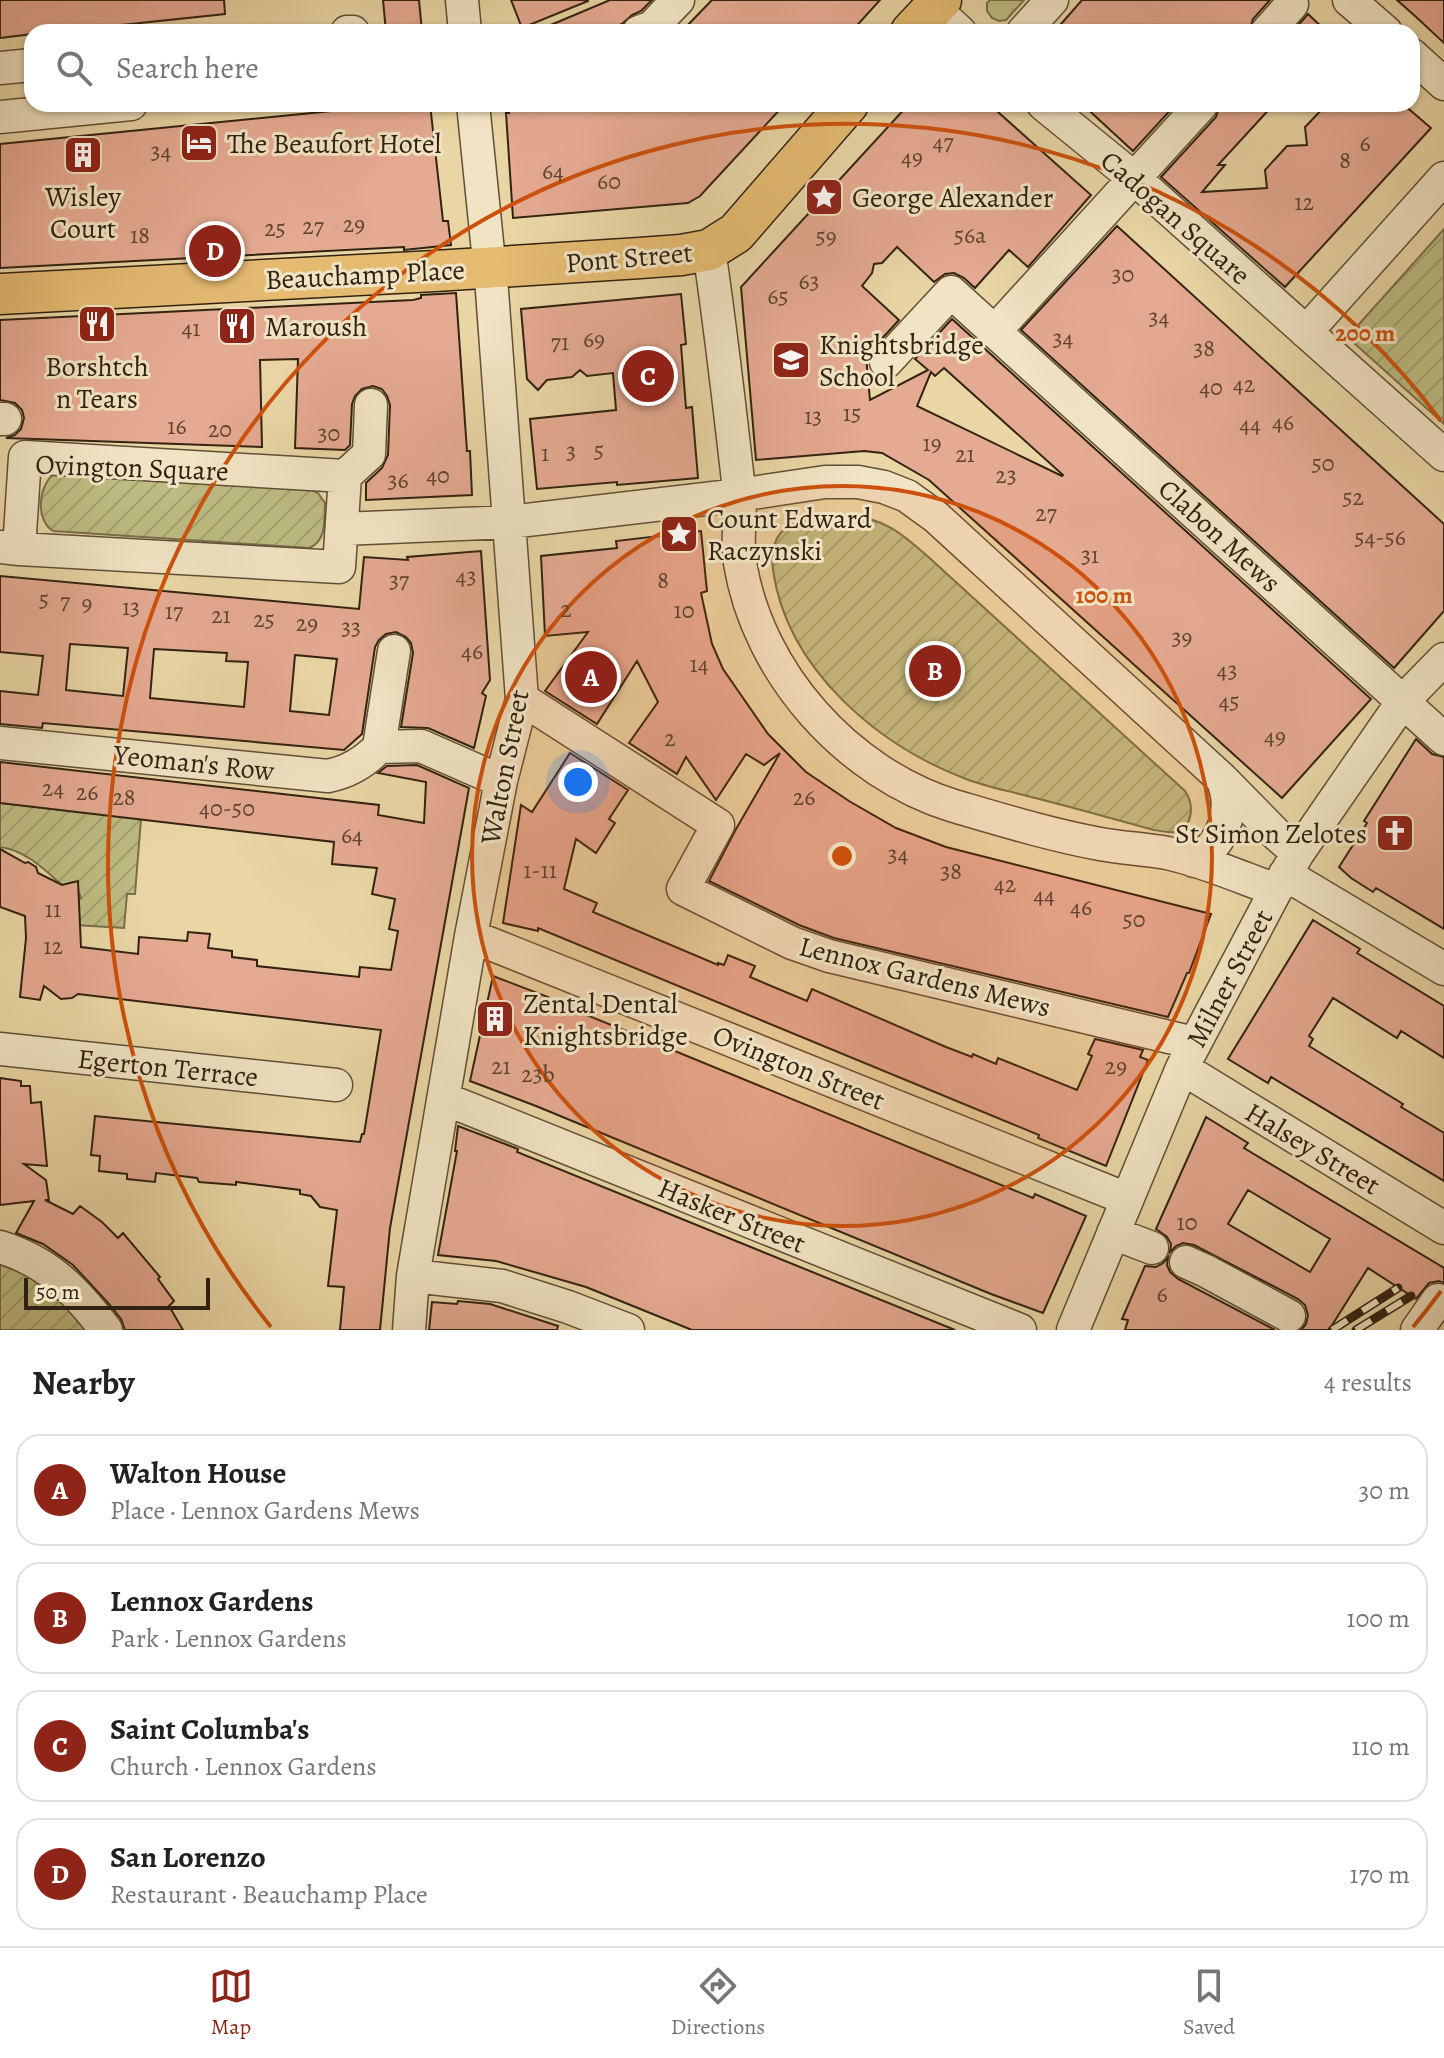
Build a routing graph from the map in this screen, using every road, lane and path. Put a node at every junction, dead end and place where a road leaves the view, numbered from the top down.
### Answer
1 (462, 0) edge
2 (678, 0) edge
3 (1052, 0) edge
4 (1349, 0) edge
5 (1292, 4) dead end
6 (464, 24) edge
7 (655, 24) edge
8 (1030, 24) edge
9 (1274, 24) edge
10 (1377, 24) edge
11 (1420, 62) edge
12 (24, 66) edge
13 (0, 68) edge
14 (1444, 84) edge
15 (50, 112) edge
16 (474, 112) edge
17 (841, 112) edge
18 (1053, 112) edge
19 (1195, 112) edge
20 (0, 117) edge
21 (1444, 178) edge
22 (1135, 179) junction
23 (709, 250) junction
24 (490, 267) junction
25 (0, 294) edge
26 (995, 331) junction
27 (1306, 332) junction
28 (886, 362) dead end
29 (371, 405) dead end
30 (1444, 455) edge
31 (345, 476) junction
32 (739, 495) junction
33 (510, 522) junction
34 (342, 529) junction
35 (10, 548) edge
36 (394, 651) dead end
37 (1444, 659) edge
38 (522, 699) junction
39 (1403, 701) junction
40 (1444, 739) edge
41 (0, 743) edge
42 (379, 747) junction
43 (1222, 779) junction
44 (501, 781) junction
45 (1194, 861) junction
46 (1286, 872) junction
47 (471, 936) junction
48 (1444, 969) edge
49 (0, 1049) edge
50 (1188, 1056) junction
51 (336, 1085) dead end
52 (445, 1099) junction
53 (1127, 1199) junction
54 (1444, 1228) edge
55 (1113, 1233) junction
56 (0, 1247) edge
57 (1152, 1248) dead end
58 (1186, 1262) dead end
59 (413, 1276) junction
60 (1438, 1300) dead end
61 (1289, 1316) dead end
62 (564, 1318) edge
63 (106, 1330) edge
64 (409, 1330) edge
65 (628, 1330) edge
66 (1020, 1330) edge
67 (1073, 1330) edge
68 (1417, 1330) edge

1 - 6 street
2 - 7 street
3 - 8 street
4 - 10 street
5 - 9 street
11 - 14 street
12 - 13 street
15 - 20 street
16 - 24 street, Walton Street
17 - 23 main road, Pont Street
18 - 22 street, Cadogan Square
19 - 22 street
21 - 27 street
22 - 26 street
22 - 27 street, Cadogan Square
23 - 24 main road, Pont Street
23 - 32 street
24 - 25 main road, Beauchamp Place
24 - 33 street, Walton Street
26 - 28 street, Clabon Mews
26 - 39 street, Clabon Mews
27 - 30 street, Cadogan Square
29 - 31 street
31 - 34 street, Ovington Square
31 - 35 street, Ovington Square
32 - 33 street
32 - 43 street
32 - 45 street
33 - 34 street
33 - 38 street, Walton Street
34 - 35 street, Ovington Square
36 - 42 street
37 - 39 street, Milner Street
38 - 44 street, Walton Street
38 - 50 street, Lennox Gardens Mews
39 - 40 street, Clabon Mews
39 - 46 street, Milner Street
41 - 42 street, Yeoman's Row
42 - 44 street
43 - 45 street
43 - 46 street
44 - 47 street, Walton Street
45 - 46 street
46 - 48 street
46 - 50 street, Milner Street
47 - 52 street, Walton Street
47 - 53 street, Ovington Street
49 - 51 street, Egerton Terrace
50 - 53 street, Milner Street
50 - 54 street, Halsey Street
52 - 59 street, Walton Street
52 - 66 street, Hasker Street
53 - 55 street, Milner Street
55 - 57 street
55 - 67 street, Milner Street
56 - 63 street
58 - 61 street
59 - 62 street
59 - 64 street, Walton Street
60 - 68 street
62 - 65 street

